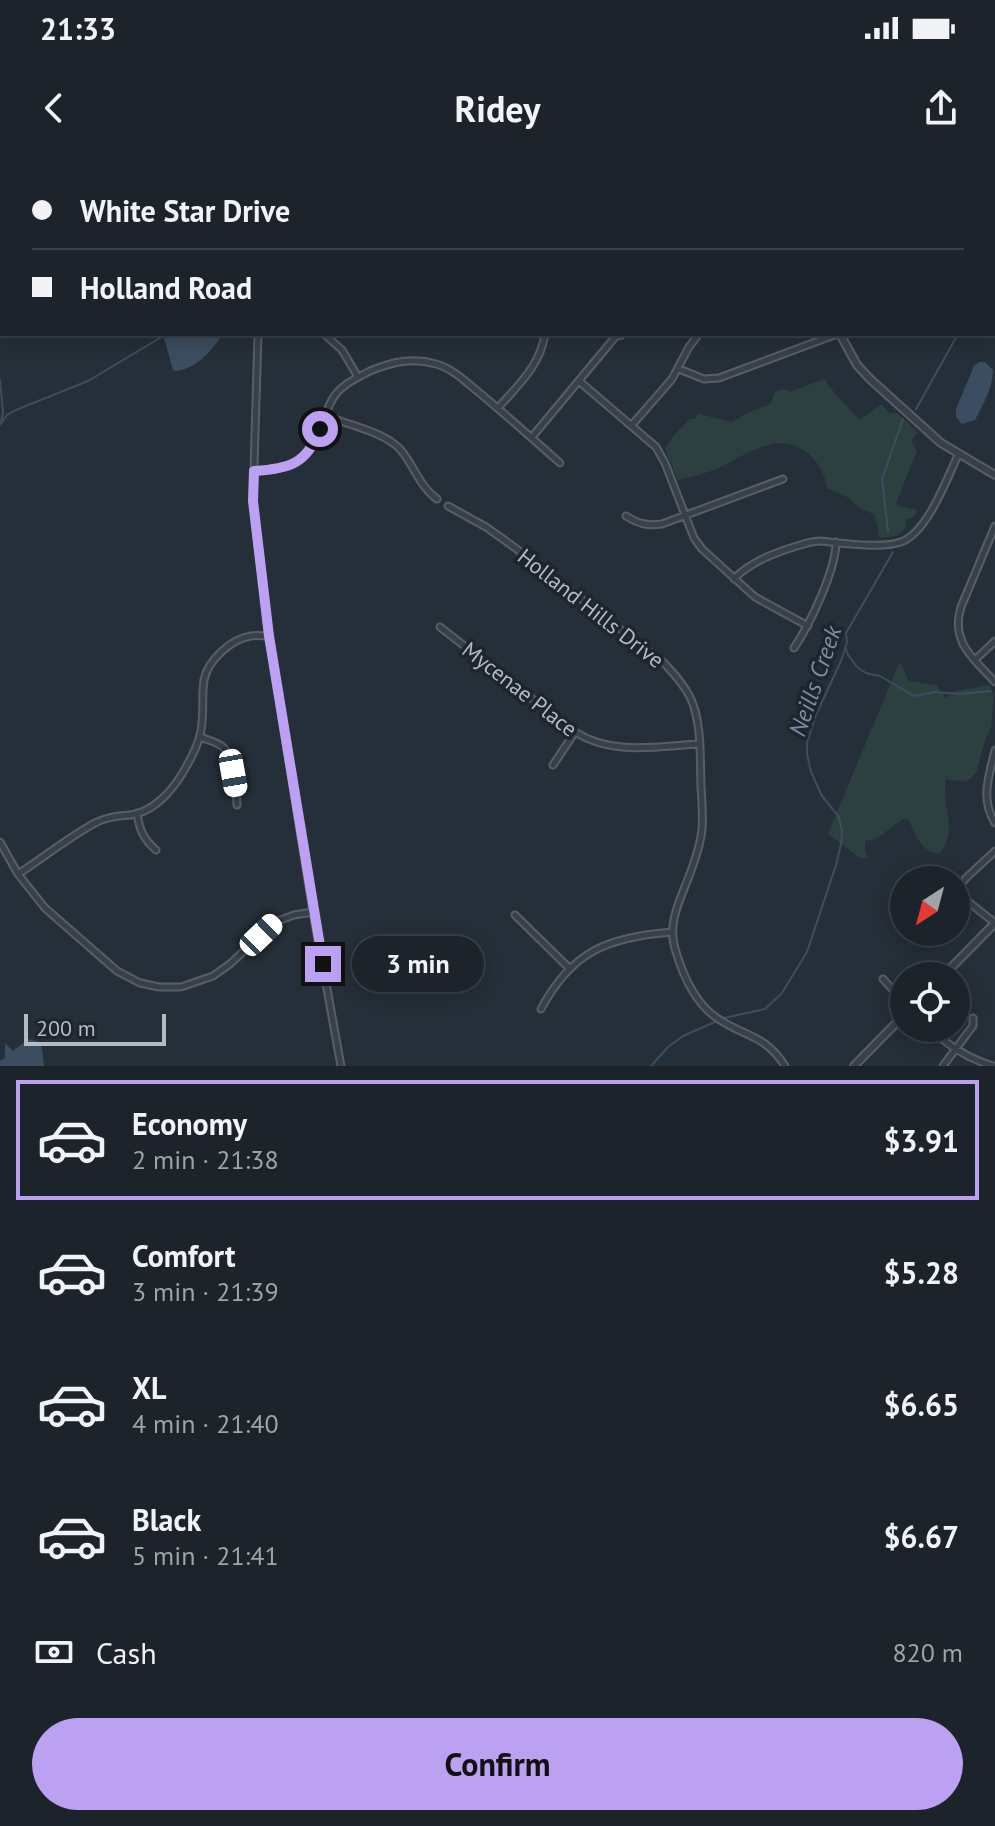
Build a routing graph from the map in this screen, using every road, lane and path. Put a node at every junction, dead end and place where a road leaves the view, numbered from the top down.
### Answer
1 (258, 336) edge
2 (326, 336) edge
3 (545, 336) edge
4 (616, 336) edge
5 (697, 336) edge
6 (834, 336) edge
7 (840, 336) edge
8 (679, 369) junction
9 (358, 377) junction
10 (579, 381) junction
11 (498, 408) junction
12 (325, 416) junction
13 (632, 425) junction
14 (532, 437) junction
15 (958, 455) junction
16 (560, 463) dead end
17 (254, 471) junction
18 (995, 475) edge
19 (783, 479) dead end
20 (437, 499) dead end
21 (448, 506) dead end
22 (685, 515) junction
23 (626, 516) dead end
24 (994, 530) edge
25 (836, 542) junction
26 (734, 579) junction
27 (808, 626) junction
28 (440, 627) dead end
29 (269, 636) junction
30 (995, 641) edge
31 (794, 648) dead end
32 (975, 660) junction
33 (995, 682) edge
34 (575, 732) junction
35 (200, 737) junction
36 (700, 744) junction
37 (995, 750) edge
38 (553, 765) dead end
39 (237, 805) dead end
40 (137, 813) junction
41 (995, 823) edge
42 (0, 842) edge
43 (156, 850) dead end
44 (995, 851) edge
45 (18, 874) junction
46 (970, 874) edge
47 (970, 902) edge
48 (313, 912) junction
49 (515, 915) dead end
50 (995, 923) edge
51 (672, 932) junction
52 (957, 962) edge
53 (569, 968) junction
54 (883, 979) dead end
55 (890, 987) edge
56 (541, 1009) dead end
57 (973, 1018) dead end
58 (890, 1029) edge
59 (948, 1042) edge
60 (957, 1049) junction
61 (341, 1066) edge
62 (785, 1066) edge
63 (854, 1066) edge
64 (943, 1066) edge
65 (993, 1066) edge

1 - 17 street
2 - 9 street
3 - 11 street
4 - 10 street
5 - 8 street
6 - 8 street
7 - 15 street
8 - 13 street
9 - 11 street
9 - 12 street
10 - 13 street
10 - 14 street
11 - 14 street
12 - 17 street
12 - 20 street
13 - 22 street
14 - 16 street
15 - 18 street
15 - 25 street
17 - 29 street
19 - 22 street
21 - 36 street, Holland Hills Drive
22 - 23 street
22 - 26 street
24 - 32 street
25 - 26 street
25 - 27 street
26 - 27 street
27 - 31 street
28 - 34 street, Mycenae Place
29 - 35 street
29 - 48 street
30 - 32 street
32 - 33 street
34 - 36 street, Mycenae Place
34 - 38 street
35 - 39 street
35 - 40 street
36 - 51 street, Holland Hills Drive
37 - 41 street
40 - 43 street
40 - 45 street
42 - 45 street
44 - 46 street
45 - 48 street
47 - 50 street
48 - 61 street
49 - 53 street
50 - 52 street
51 - 53 street
51 - 62 street, Holland Hills Drive
53 - 56 street
54 - 55 street
57 - 60 street
58 - 63 street
59 - 60 street
60 - 64 street
60 - 65 street

